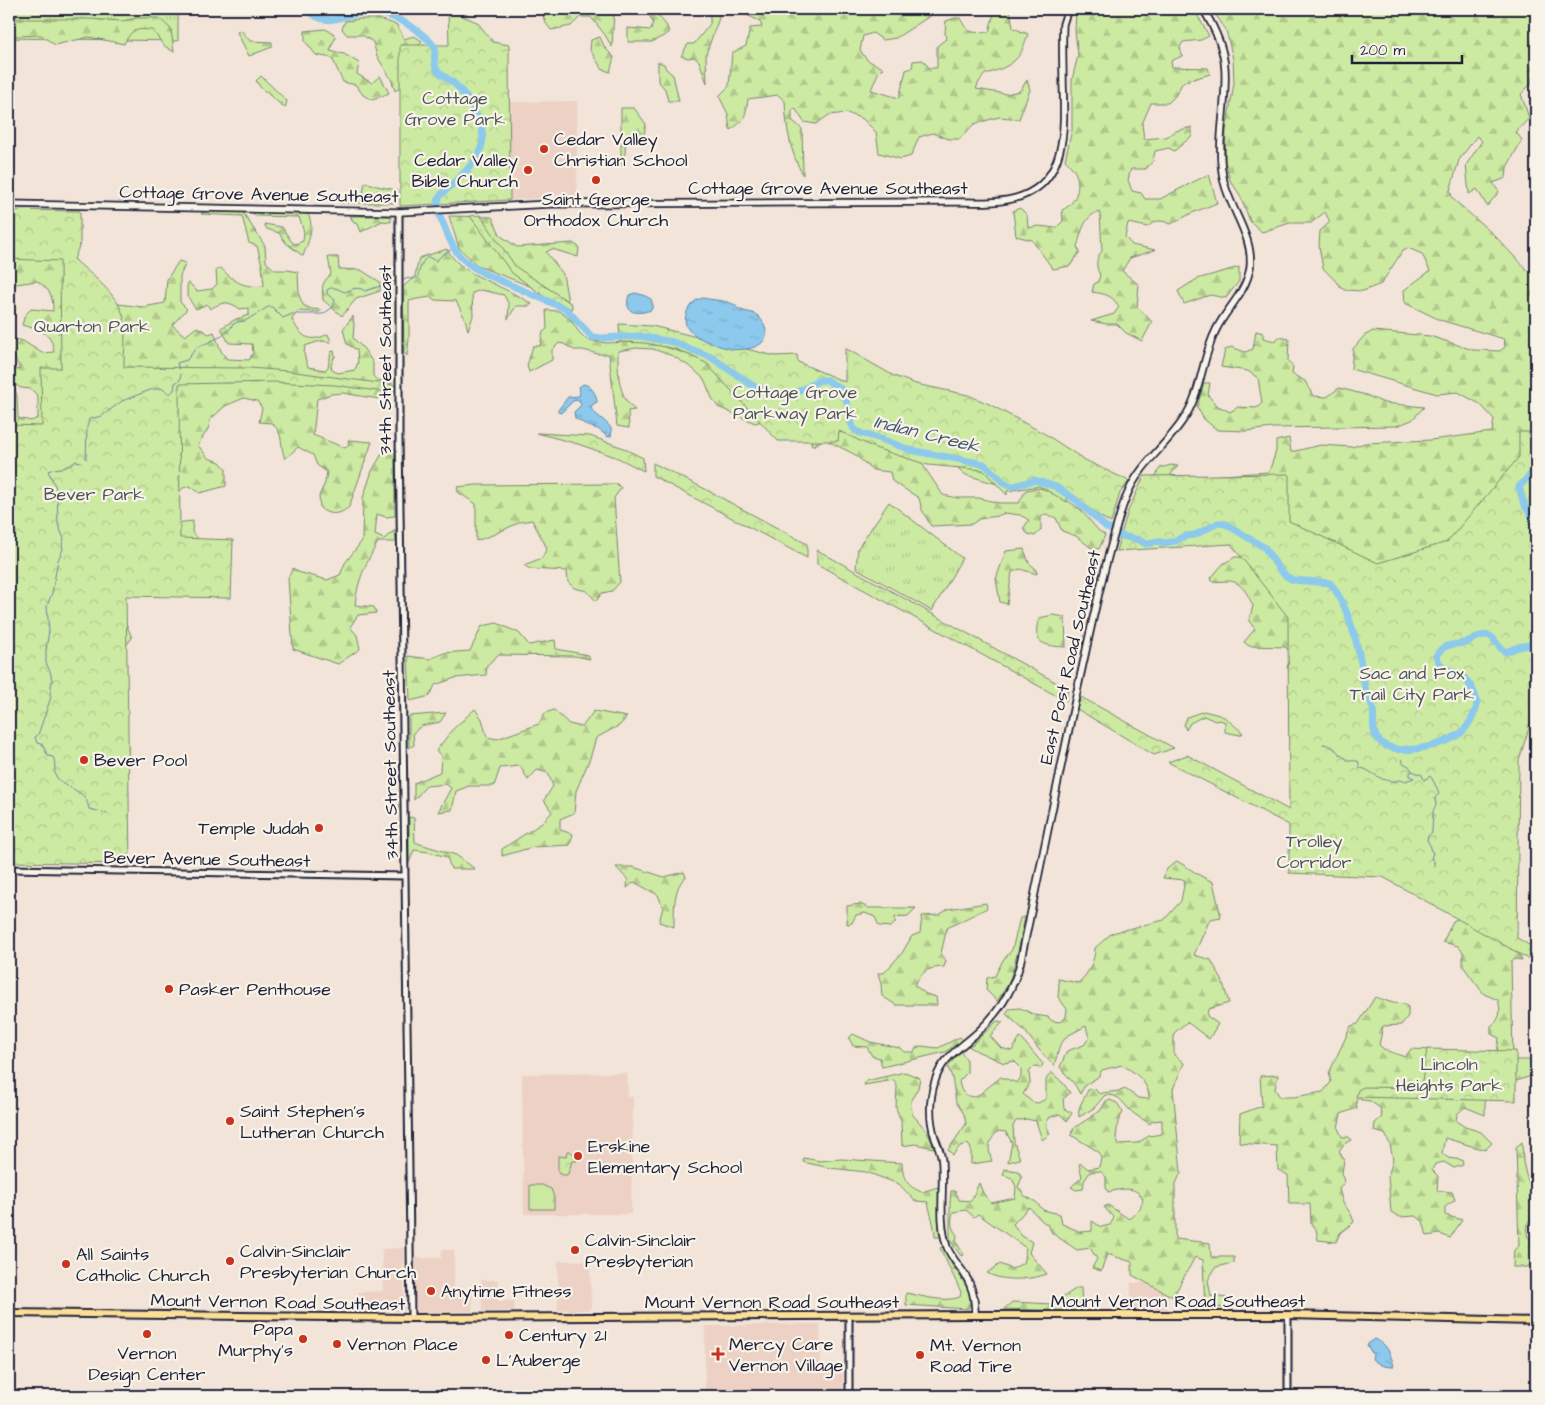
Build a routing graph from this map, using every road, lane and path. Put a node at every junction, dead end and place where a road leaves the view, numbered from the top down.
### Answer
1 (1068, 9) edge
2 (1203, 9) edge
3 (9, 204) edge
4 (399, 212) junction
5 (9, 869) edge
6 (405, 876) junction
7 (9, 1313) edge
8 (975, 1315) junction
9 (1288, 1315) junction
10 (849, 1316) junction
11 (411, 1318) junction
12 (1536, 1321) edge
13 (849, 1396) edge
14 (1288, 1396) edge

1 - 4 main road, Cottage Grove Avenue Southeast
2 - 8 main road, East Post Road Southeast
3 - 4 main road, Cottage Grove Avenue Southeast
4 - 6 street, 34th Street Southeast
5 - 6 street, Bever Avenue Southeast
6 - 11 street, 34th Street Southeast
7 - 11 main road, Mount Vernon Road Southeast
8 - 9 main road, Mount Vernon Road Southeast
8 - 10 main road, Mount Vernon Road Southeast
9 - 12 main road, Mount Vernon Road Southeast
9 - 14 street
10 - 11 main road, Mount Vernon Road Southeast
10 - 13 street

